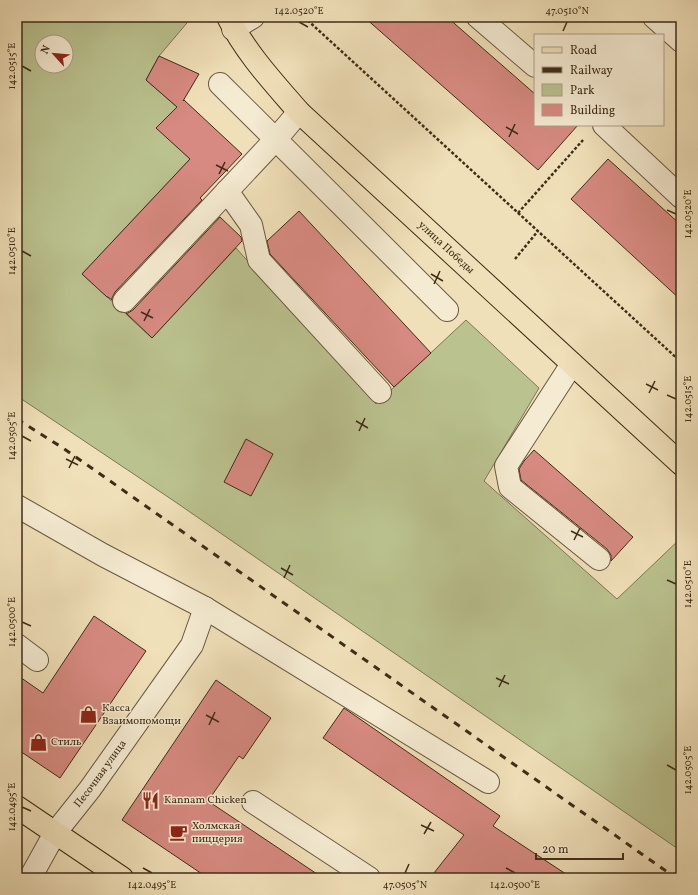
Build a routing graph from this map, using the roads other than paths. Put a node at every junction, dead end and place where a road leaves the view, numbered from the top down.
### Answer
1 (253, 17) edge
2 (478, 17) edge
3 (654, 17) edge
4 (230, 23) edge
5 (681, 41) edge
6 (534, 65) edge
7 (220, 84) dead end
8 (299, 112) junction
9 (605, 126) edge
10 (276, 139) junction
11 (227, 191) junction
12 (681, 197) edge
13 (124, 301) dead end
14 (447, 310) dead end
15 (572, 364) junction
16 (380, 392) dead end
17 (681, 464) edge
18 (17, 506) edge
19 (599, 559) dead end
20 (205, 608) junction
21 (17, 645) edge
22 (37, 660) dead end
23 (488, 782) dead end
24 (253, 802) dead end
25 (17, 807) edge
26 (56, 833) junction
27 (30, 878) edge
28 (122, 878) edge
29 (369, 878) edge

1 - 4 street
2 - 6 street
3 - 5 street
4 - 8 main road, улица Победы
7 - 10 street
8 - 10 street
8 - 15 main road, улица Победы
9 - 12 street
10 - 11 street
10 - 14 street
11 - 13 street
11 - 16 street
15 - 17 main road, улица Победы
15 - 19 street
18 - 20 street
20 - 23 street
20 - 26 street, Песочная улица
21 - 22 street
24 - 29 street
25 - 26 main road
26 - 27 street, Песочная улица
26 - 28 main road

